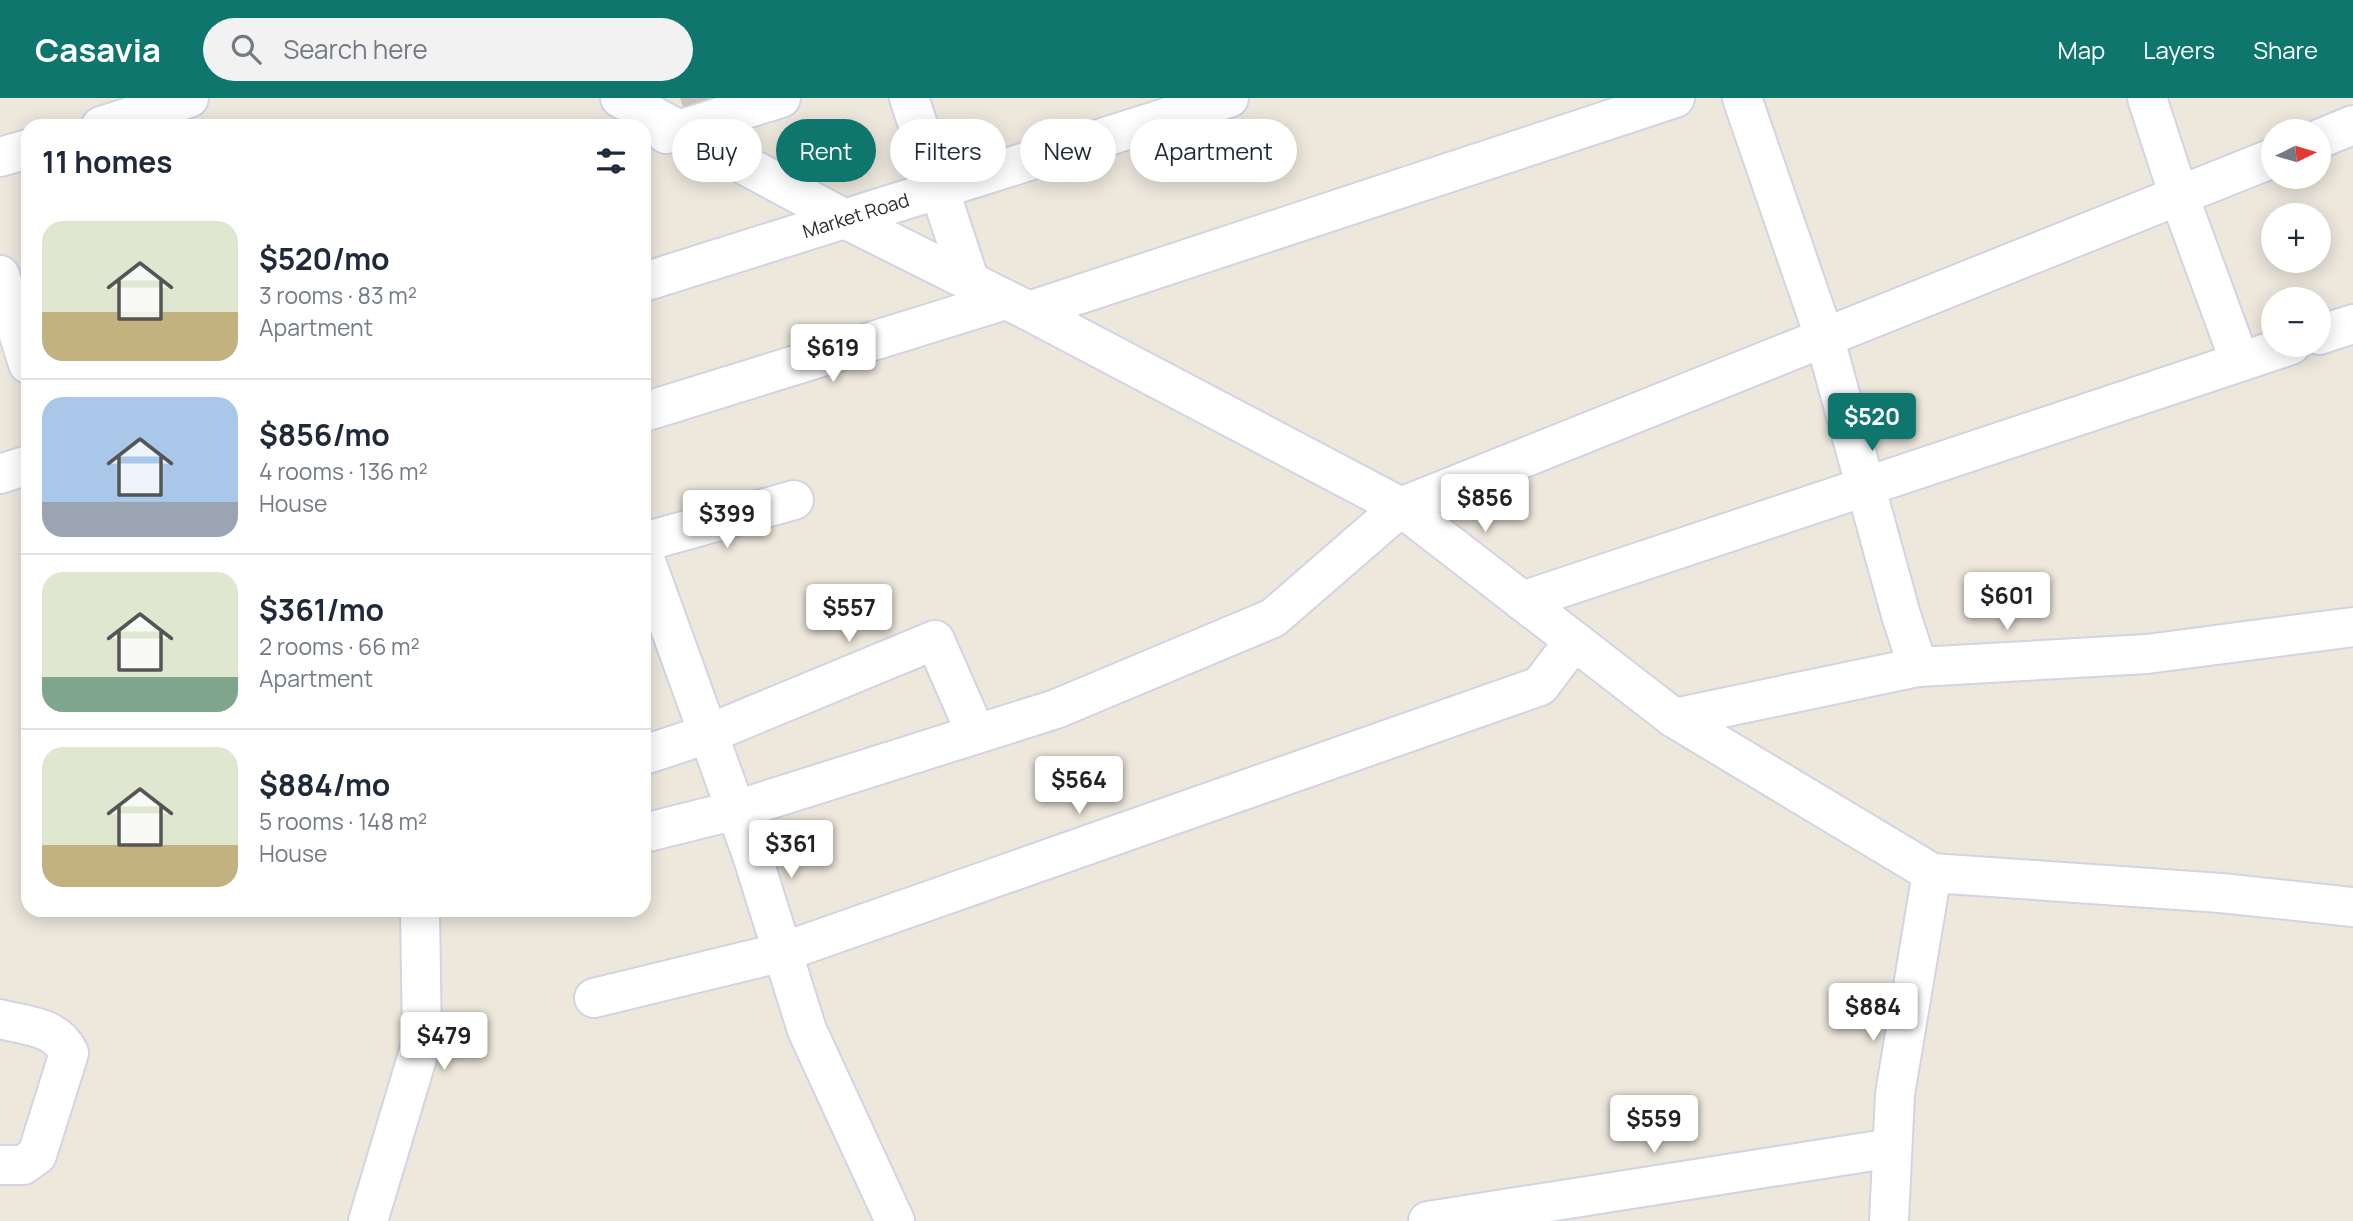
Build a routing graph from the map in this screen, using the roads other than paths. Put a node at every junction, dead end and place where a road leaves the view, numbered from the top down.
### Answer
1 (620, 98) edge
2 (781, 98) edge
3 (908, 98) edge
4 (1229, 98) edge
5 (1675, 98) edge
6 (1742, 98) edge
7 (2147, 98) edge
8 (174, 107) edge
9 (128, 119) edge
10 (643, 119) edge
11 (2353, 125) edge
12 (2331, 134) edge
13 (661, 136) edge
14 (21, 151) edge
15 (0, 158) edge
16 (2261, 163) edge
17 (939, 190) junction
18 (2179, 196) junction
19 (847, 220) junction
20 (0, 275) edge
21 (651, 280) edge
22 (970, 282) junction
23 (1017, 306) junction
24 (14, 320) edge
25 (2353, 324) edge
26 (2331, 331) edge
27 (1824, 336) junction
28 (21, 342) edge
29 (2261, 355) edge
30 (2240, 362) junction
31 (651, 409) edge
32 (21, 467) edge
33 (0, 474) edge
34 (1866, 486) junction
35 (794, 500) dead end
36 (1401, 507) junction
37 (651, 540) edge
38 (651, 575) edge
39 (1522, 601) junction
40 (2353, 627) edge
41 (1574, 641) junction
42 (1918, 667) junction
43 (1674, 719) junction
44 (709, 734) junction
45 (976, 734) junction
46 (651, 753) edge
47 (736, 810) junction
48 (651, 832) edge
49 (1932, 873) junction
50 (2353, 907) edge
51 (420, 917) edge
52 (783, 952) junction
53 (594, 998) dead end
54 (0, 1019) edge
55 (1892, 1148) junction
56 (0, 1165) edge
57 (368, 1221) edge
58 (895, 1221) edge
59 (1428, 1221) edge
60 (1889, 1221) edge

1 - 10 street
2 - 13 street
3 - 17 street
4 - 17 street, Market Road
5 - 23 street
6 - 27 street
7 - 18 street
8 - 9 street
11 - 12 street
13 - 19 street
14 - 15 street
16 - 18 street
17 - 19 street, Market Road
17 - 22 street
18 - 27 street
18 - 30 street
19 - 21 street, Market Road
19 - 22 street
20 - 24 street
22 - 23 street
23 - 31 street
23 - 36 street
24 - 28 street
25 - 26 street
27 - 34 street
27 - 36 street
29 - 30 street
30 - 34 street
32 - 33 street
34 - 39 street
34 - 42 street
35 - 37 street
36 - 39 street
36 - 45 street
38 - 44 street
39 - 41 street
40 - 42 street
41 - 43 street
41 - 52 street
42 - 43 street
43 - 49 street
44 - 45 street
44 - 46 street
44 - 47 street
45 - 47 street
47 - 48 street
47 - 52 street
49 - 50 street
49 - 55 street
51 - 57 street
52 - 53 street
52 - 58 street
54 - 56 street
55 - 59 street
55 - 60 street

